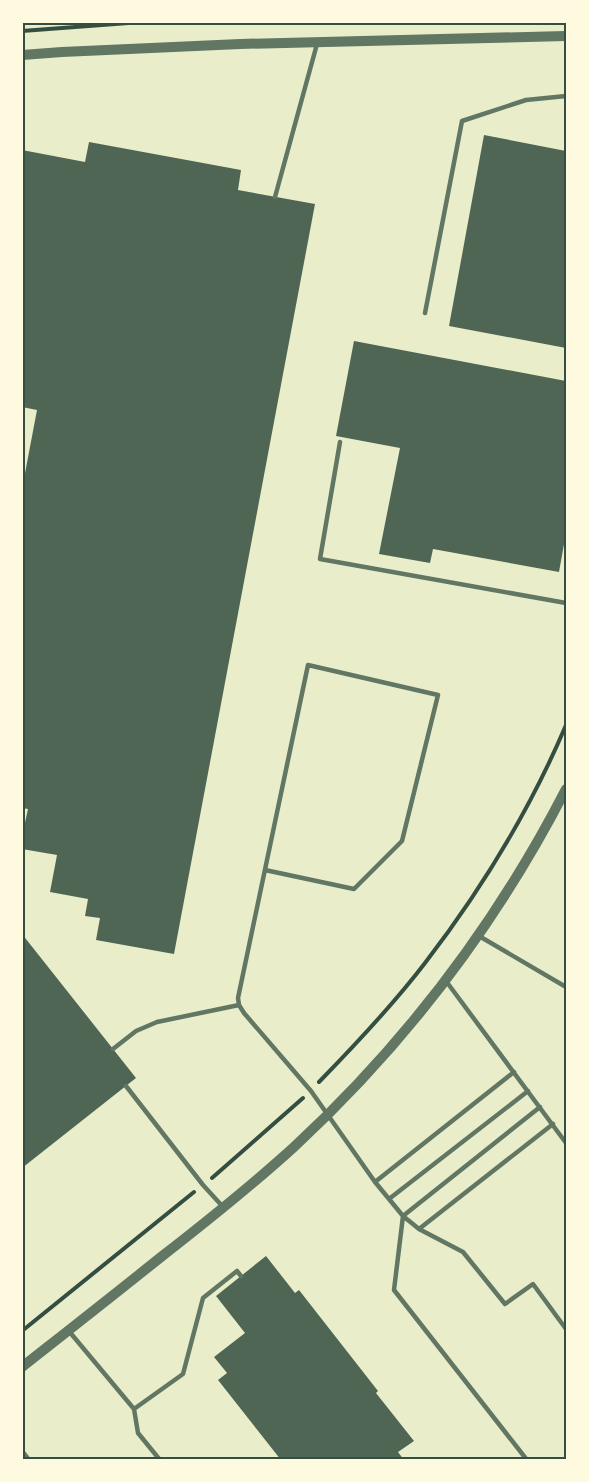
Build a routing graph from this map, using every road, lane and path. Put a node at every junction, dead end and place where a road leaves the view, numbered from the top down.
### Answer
1 (142, 22) edge
2 (22, 31) edge
3 (567, 36) edge
4 (317, 41) junction
5 (22, 56) edge
6 (567, 96) edge
7 (275, 197) dead end
8 (426, 313) dead end
9 (340, 442) dead end
10 (567, 603) edge
11 (567, 725) edge
12 (567, 789) edge
13 (265, 870) junction
14 (479, 936) junction
15 (446, 980) junction
16 (567, 987) edge
17 (238, 1005) junction
18 (113, 1049) dead end
19 (514, 1072) junction
20 (126, 1086) dead end
21 (311, 1091) junction
22 (528, 1091) junction
23 (540, 1107) junction
24 (327, 1115) junction
25 (552, 1124) junction
26 (567, 1143) edge
27 (375, 1182) junction
28 (203, 1185) junction
29 (389, 1199) junction
30 (224, 1208) junction
31 (403, 1216) junction
32 (419, 1229) junction
33 (241, 1276) dead end
34 (567, 1329) edge
35 (69, 1330) junction
36 (22, 1331) edge
37 (22, 1366) edge
38 (134, 1409) junction
39 (22, 1451) edge
40 (29, 1460) edge
41 (160, 1460) edge
42 (527, 1460) edge

1 - 2 path
3 - 4 street
4 - 5 street
4 - 7 lane
6 - 8 lane
9 - 10 lane
11 - 21 path
12 - 14 street
13 - 13 lane
13 - 17 lane
14 - 15 street
14 - 16 lane
15 - 19 lane
15 - 24 street
17 - 18 lane
17 - 21 lane
19 - 22 lane
19 - 27 lane
20 - 28 lane
21 - 24 lane
21 - 28 path
22 - 23 lane
22 - 29 lane
23 - 25 lane
23 - 31 lane
24 - 27 lane
24 - 30 street
25 - 26 lane
25 - 32 lane
27 - 29 lane
28 - 30 lane
28 - 36 path
29 - 31 lane
30 - 35 street
31 - 32 lane
31 - 42 lane
32 - 34 lane
33 - 38 lane
35 - 37 street
35 - 38 lane
38 - 41 lane
39 - 40 lane

